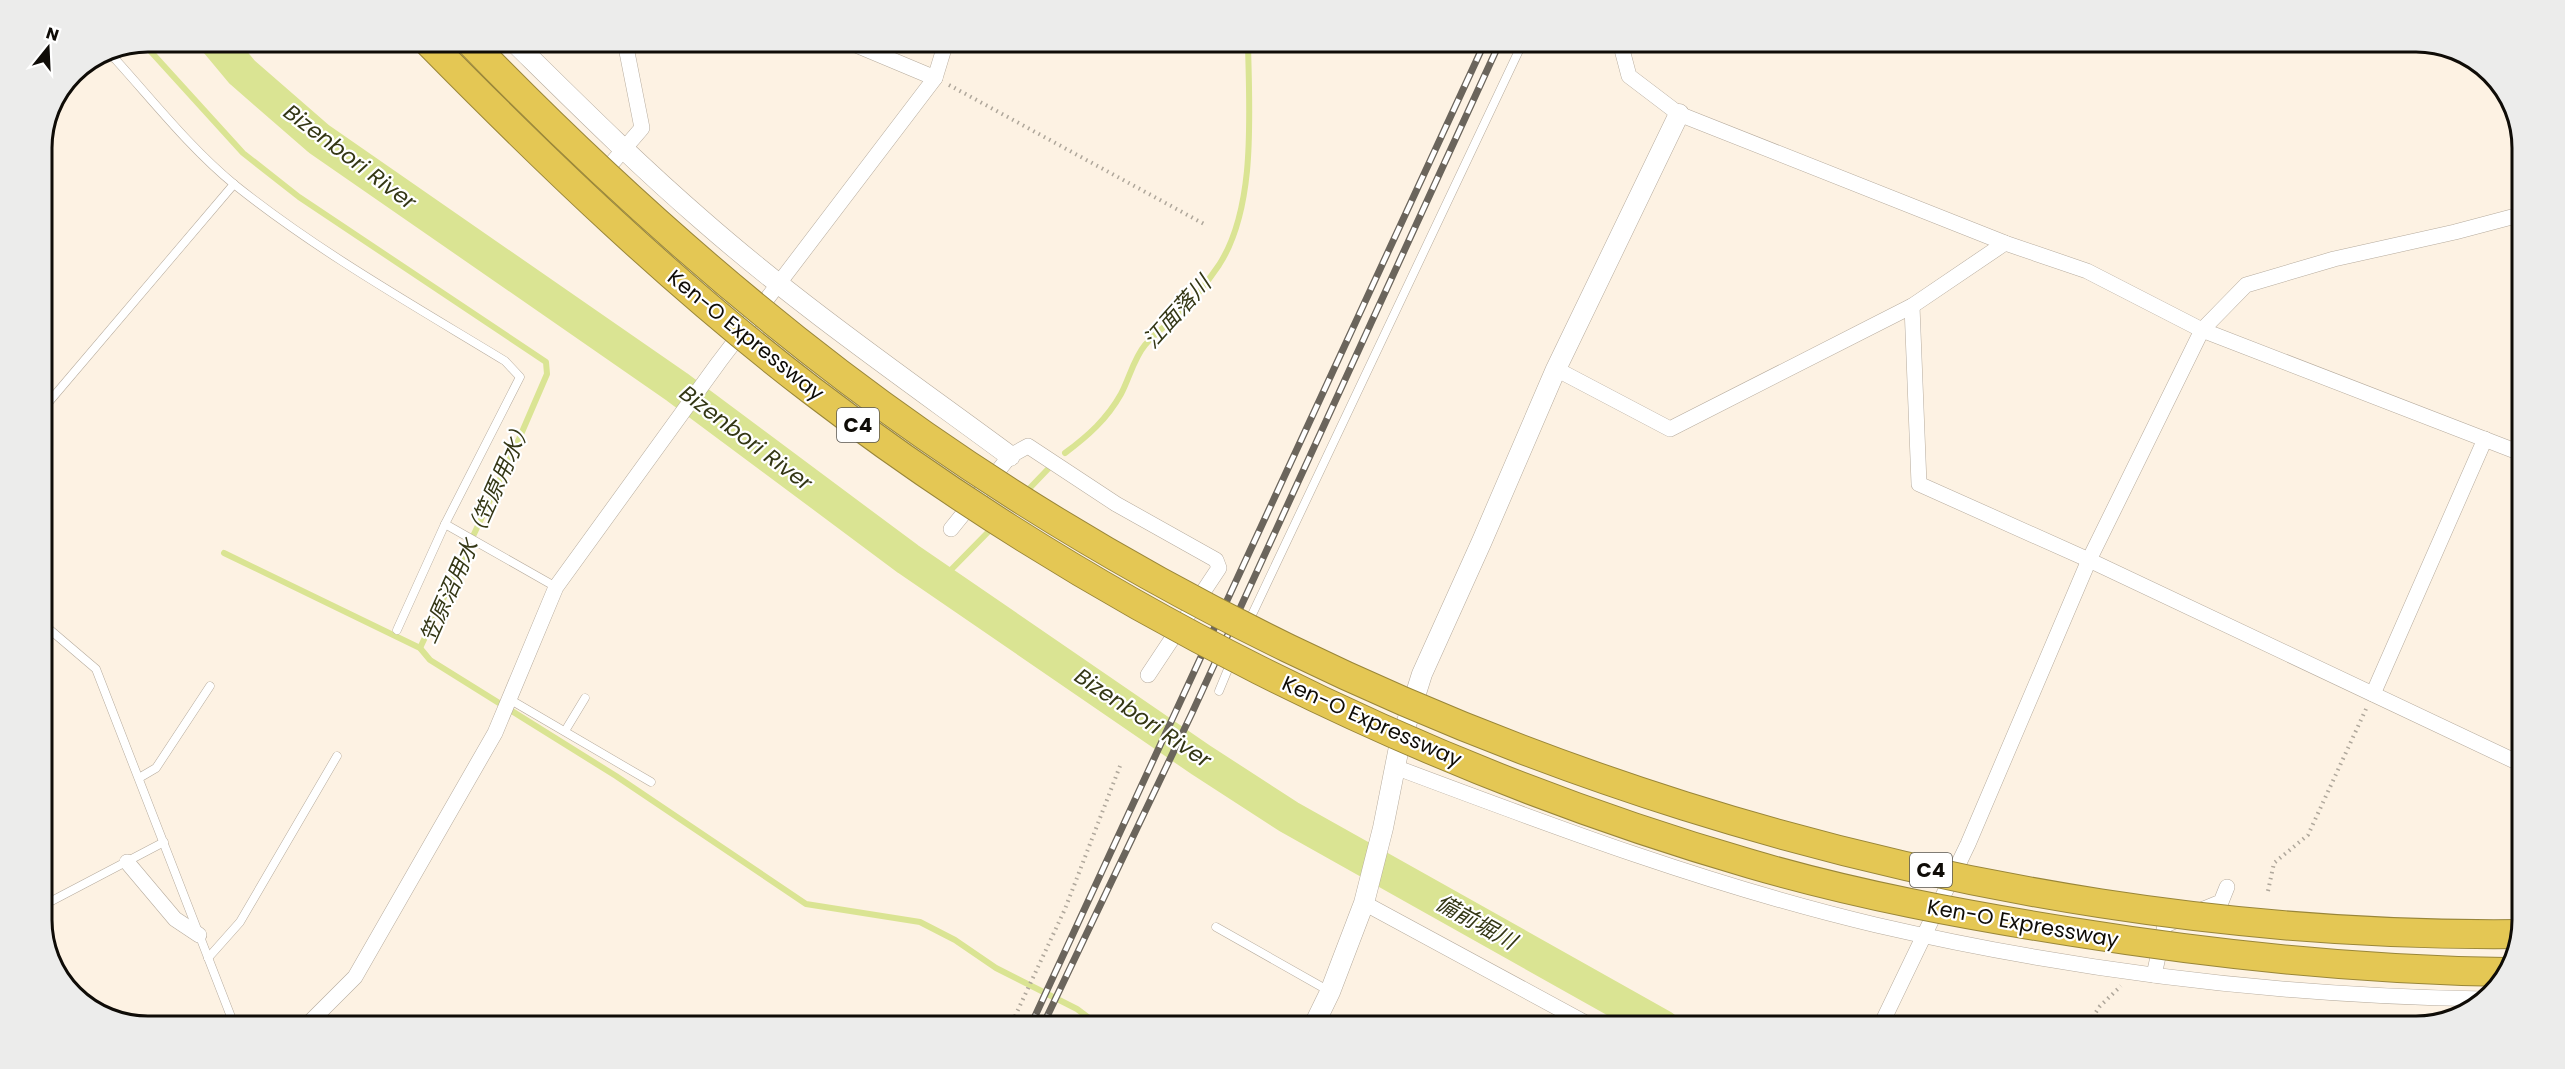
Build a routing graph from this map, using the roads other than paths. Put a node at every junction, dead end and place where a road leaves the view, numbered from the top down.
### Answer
1 (438, 52) edge
2 (481, 52) edge
3 (524, 52) edge
4 (627, 52) edge
5 (873, 52) edge
6 (943, 52) edge
7 (1518, 52) edge
8 (1623, 52) edge
9 (115, 59) edge
10 (935, 78) junction
11 (1679, 114) junction
12 (623, 150) junction
13 (234, 184) junction
14 (590, 188) dead end
15 (2512, 217) edge
16 (2005, 243) junction
17 (779, 283) junction
18 (1912, 306) junction
19 (2202, 330) junction
20 (1556, 369) junction
21 (53, 397) edge
22 (2485, 439) junction
23 (2512, 450) edge
24 (1011, 456) junction
25 (445, 524) junction
26 (951, 529) dead end
27 (2089, 560) junction
28 (556, 587) junction
29 (397, 630) dead end
30 (53, 632) edge
31 (1242, 638) dead end
32 (1237, 648) dead end
33 (1148, 675) dead end
34 (210, 686) dead end
35 (1219, 691) dead end
36 (2373, 694) junction
37 (585, 698) dead end
38 (509, 699) junction
39 (565, 731) junction
40 (337, 756) dead end
41 (2512, 760) edge
42 (1395, 767) junction
43 (139, 778) junction
44 (651, 782) dead end
45 (164, 842) junction
46 (127, 862) junction
47 (2227, 887) dead end
48 (53, 900) edge
49 (1365, 901) junction
50 (1216, 927) dead end
51 (2511, 934) edge
52 (199, 935) junction
53 (1923, 935) junction
54 (208, 958) junction
55 (2498, 972) edge
56 (2154, 975) junction
57 (1330, 992) junction
58 (2471, 999) edge
59 (231, 1016) edge
60 (317, 1016) edge
61 (1318, 1016) edge
62 (1573, 1016) edge
63 (1885, 1016) edge

1 - 55 highway, Ken-O Expressway / C4, bridge
2 - 51 highway, Ken-O Expressway / C4, bridge
3 - 12 street
4 - 12 street
5 - 10 street
6 - 10 street
7 - 31 lane
8 - 11 street
9 - 13 lane
10 - 17 street
11 - 16 street
11 - 20 street
12 - 14 street
12 - 17 street
13 - 21 lane
13 - 25 lane
15 - 19 street
16 - 18 street
16 - 19 street
17 - 24 street
17 - 28 street
18 - 20 street
18 - 27 street
19 - 22 street
19 - 27 street
20 - 42 street
22 - 23 street
22 - 36 street
24 - 26 street
24 - 33 street
25 - 28 lane
25 - 29 lane
27 - 36 street
27 - 53 street
28 - 38 street
30 - 43 lane
32 - 35 lane
34 - 43 lane
36 - 41 street
37 - 39 lane
38 - 39 lane
38 - 60 street
39 - 44 lane
40 - 54 lane
42 - 49 street
42 - 53 street
43 - 45 lane
45 - 46 lane
45 - 52 lane
46 - 48 lane
46 - 52 street
47 - 56 street
49 - 57 street
49 - 62 street
50 - 57 lane
52 - 54 lane
53 - 56 street
53 - 63 street
54 - 59 lane
56 - 58 street
57 - 61 street

